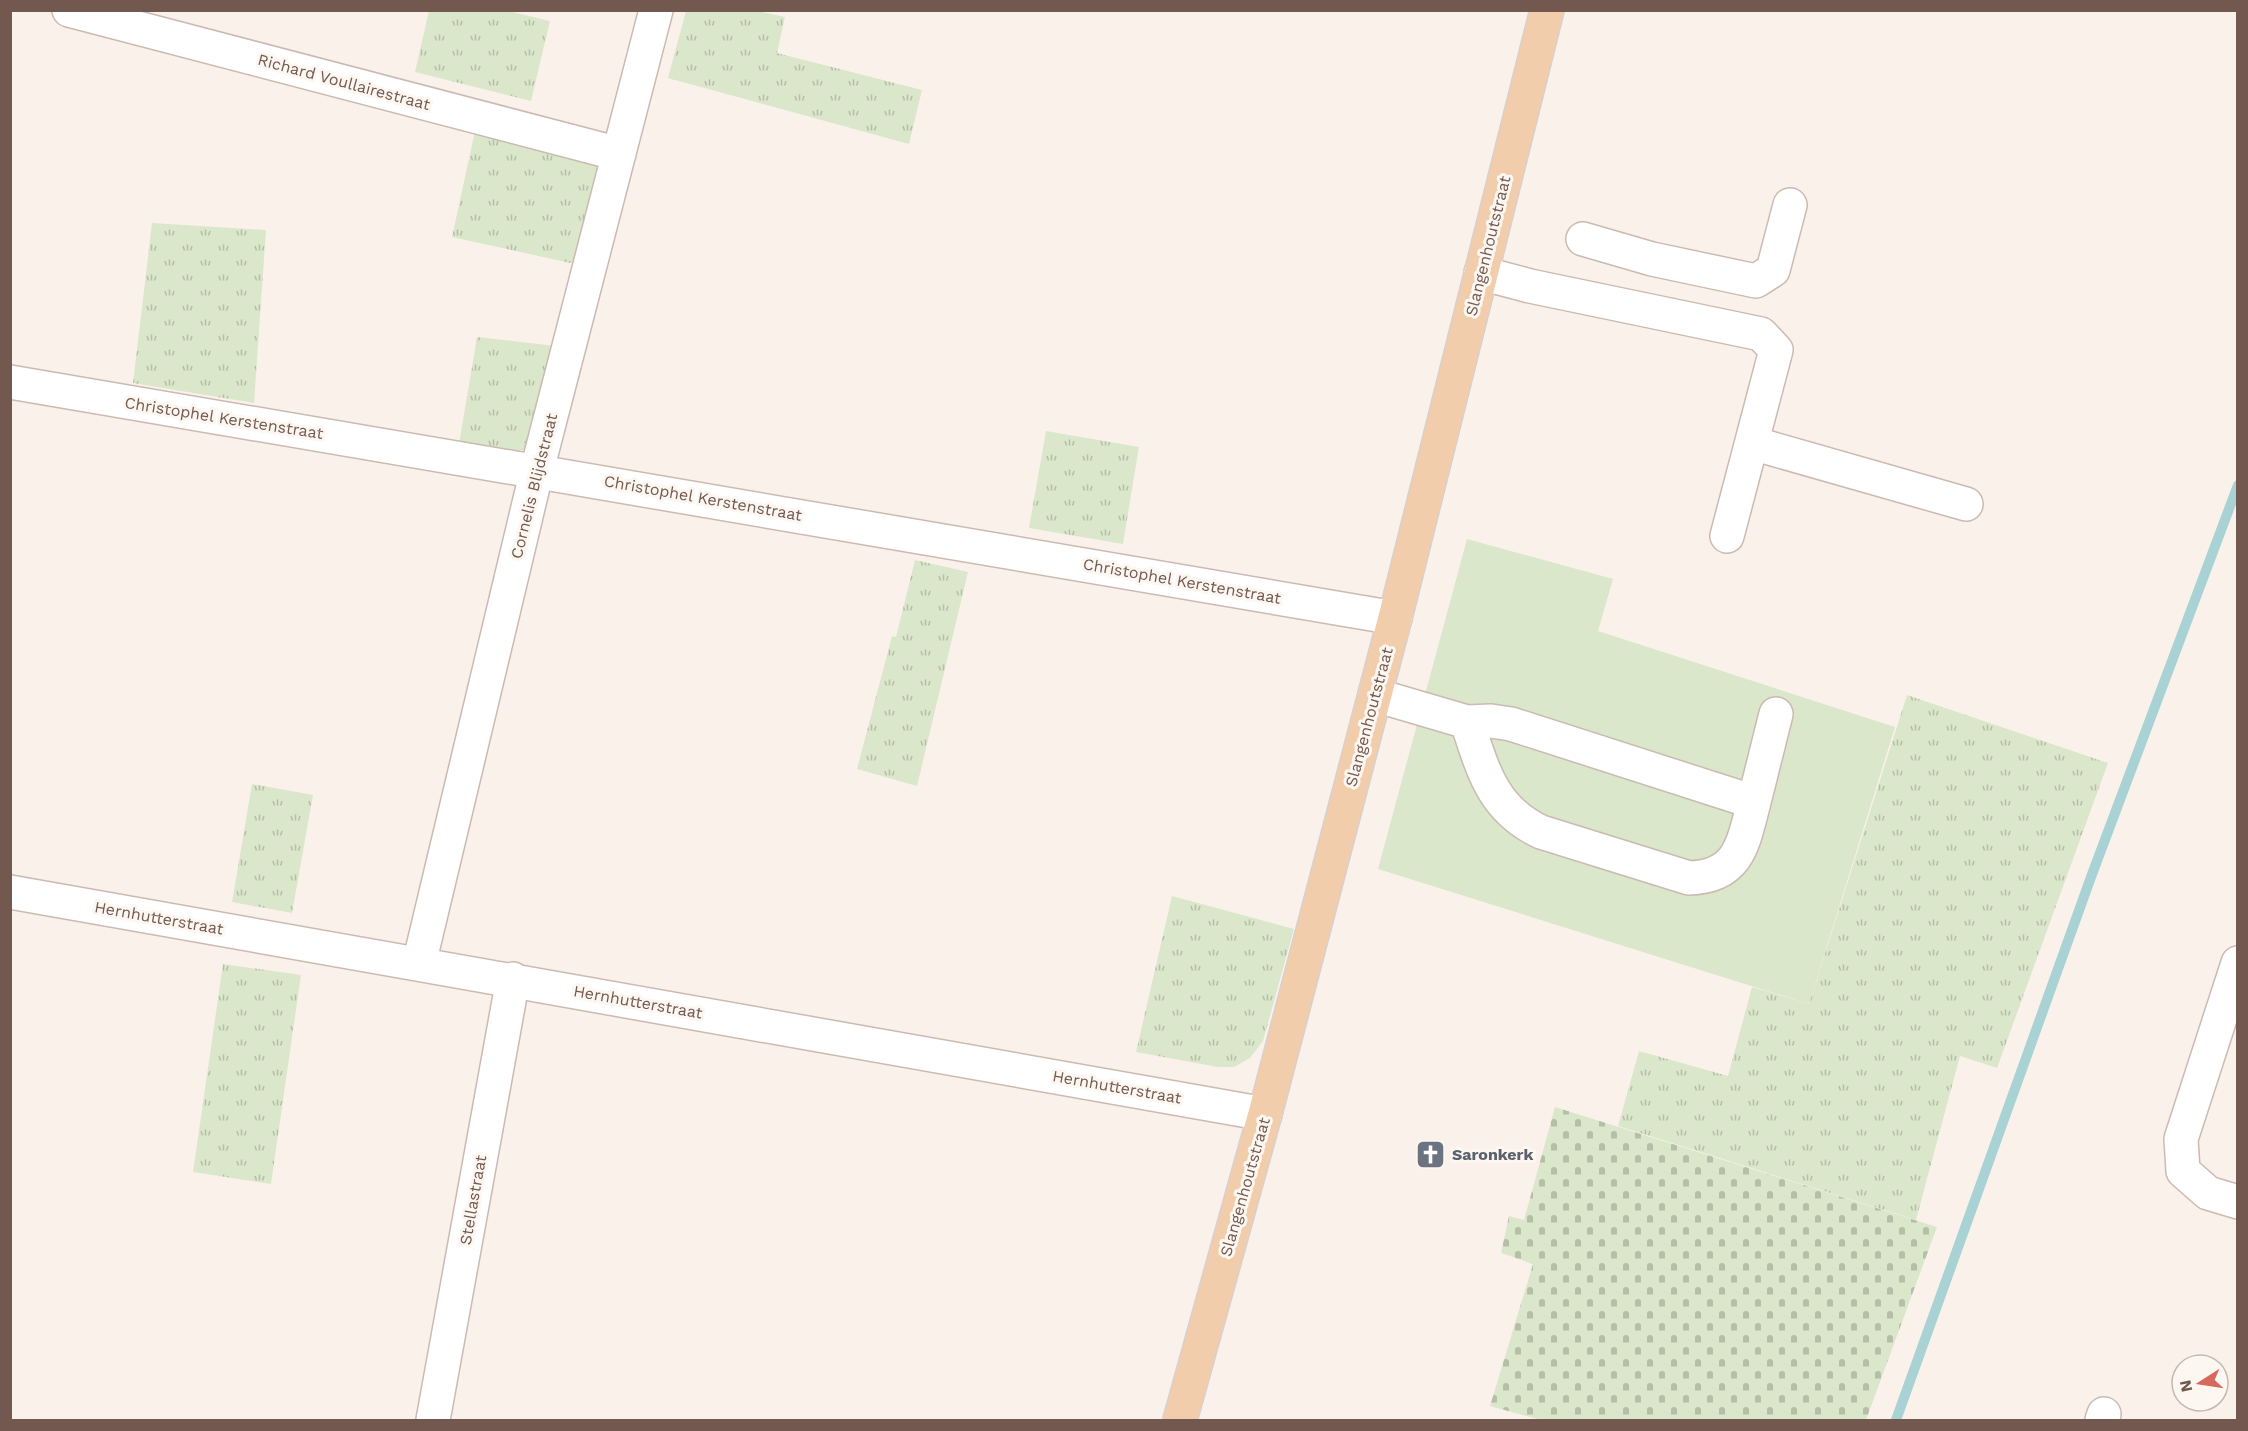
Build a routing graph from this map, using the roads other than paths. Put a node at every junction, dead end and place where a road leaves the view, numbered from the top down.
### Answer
1 (69, 10) edge
2 (656, 10) edge
3 (1547, 10) edge
4 (619, 154) junction
5 (1790, 206) dead end
6 (1583, 239) dead end
7 (1652, 259) junction
8 (1481, 273) junction
9 (1628, 307) junction
10 (10, 382) edge
11 (1752, 443) junction
12 (537, 470) junction
13 (1966, 504) dead end
14 (1727, 536) dead end
15 (1395, 618) junction
16 (1375, 695) junction
17 (1776, 714) dead end
18 (1467, 722) junction
19 (1754, 802) junction
20 (10, 892) edge
21 (2238, 963) edge
22 (419, 964) junction
23 (513, 979) junction
24 (1266, 1114) junction
25 (2238, 1202) edge
26 (433, 1420) edge
27 (1180, 1420) edge

1 - 4 street, Richard Voullairestraat
2 - 4 street, Cornelis Blijdstraat
3 - 8 main road, Slangenhoutstraat
4 - 12 street, Cornelis Blijdstraat
5 - 7 street
6 - 7 street
7 - 9 street
8 - 9 street
8 - 15 main road, Slangenhoutstraat
9 - 11 street
10 - 12 street, Christophel Kerstenstraat
11 - 13 street
11 - 14 street
12 - 15 street, Christophel Kerstenstraat
12 - 22 street, Cornelis Blijdstraat
15 - 16 main road, Slangenhoutstraat
16 - 18 street
16 - 24 main road, Slangenhoutstraat
17 - 19 street
18 - 19 street
18 - 19 street
20 - 22 street, Hernhutterstraat
21 - 25 street
22 - 23 street, Hernhutterstraat
23 - 24 street, Hernhutterstraat
23 - 26 street, Stellastraat
24 - 27 main road, Slangenhoutstraat

